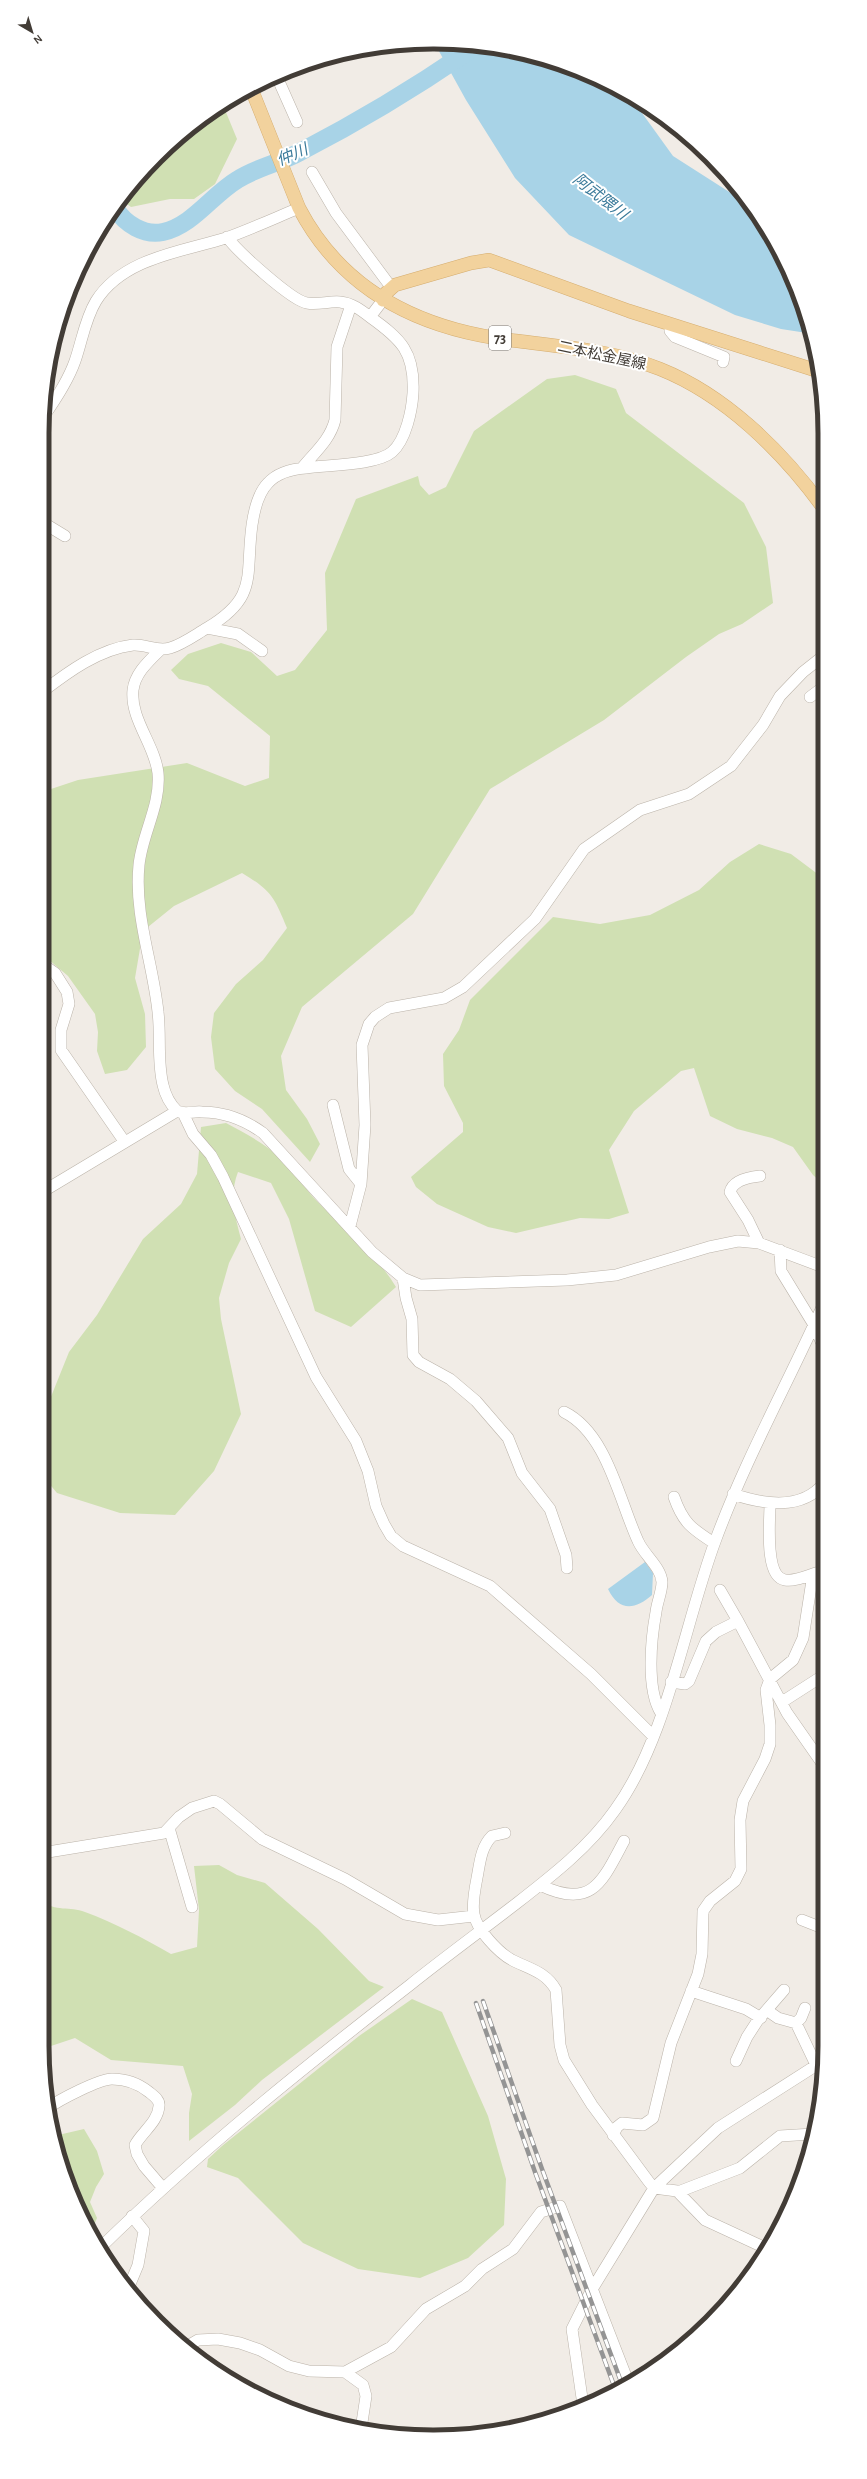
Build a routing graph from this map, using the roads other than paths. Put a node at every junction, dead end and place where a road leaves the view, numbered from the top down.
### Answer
1 (279, 81) edge
2 (254, 94) edge
3 (297, 122) dead end
4 (312, 172) dead end
5 (299, 208) junction
6 (227, 237) junction
7 (391, 287) junction
8 (383, 300) junction
9 (351, 305) junction
10 (370, 317) junction
11 (670, 324) junction
12 (723, 362) dead end
13 (813, 369) edge
14 (50, 407) edge
15 (302, 468) junction
16 (818, 501) edge
17 (49, 526) edge
18 (65, 536) dead end
19 (207, 628) junction
20 (160, 650) junction
21 (262, 651) dead end
22 (818, 661) edge
23 (49, 687) edge
24 (818, 691) edge
25 (810, 697) dead end
26 (49, 969) edge
27 (333, 1104) dead end
28 (180, 1112) junction
29 (124, 1141) junction
30 (760, 1176) dead end
31 (361, 1184) junction
32 (49, 1188) edge
33 (350, 1226) junction
34 (759, 1243) junction
35 (780, 1250) junction
36 (818, 1265) edge
37 (403, 1278) junction
38 (818, 1317) edge
39 (814, 1325) junction
40 (818, 1334) edge
41 (564, 1412) dead end
42 (818, 1489) edge
43 (733, 1494) junction
44 (674, 1497) dead end
45 (770, 1504) junction
46 (714, 1543) junction
47 (567, 1568) dead end
48 (818, 1572) edge
49 (812, 1574) junction
50 (720, 1590) dead end
51 (738, 1621) junction
52 (770, 1679) junction
53 (818, 1679) edge
54 (671, 1682) junction
55 (782, 1702) junction
56 (661, 1713) junction
57 (653, 1736) junction
58 (818, 1758) edge
59 (169, 1828) junction
60 (505, 1833) dead end
61 (624, 1841) dead end
62 (49, 1852) edge
63 (540, 1885) junction
64 (192, 1907) dead end
65 (474, 1916) junction
66 (802, 1920) dead end
67 (818, 1926) edge
68 (483, 1930) junction
69 (784, 1990) dead end
70 (691, 1991) junction
71 (805, 2008) dead end
72 (764, 2015) junction
73 (796, 2023) junction
74 (817, 2059) edge
75 (736, 2061) dead end
76 (817, 2065) edge
77 (53, 2105) edge
78 (808, 2134) edge
79 (613, 2135) junction
80 (162, 2187) junction
81 (654, 2188) junction
82 (678, 2192) junction
83 (132, 2216) junction
84 (104, 2244) edge
85 (760, 2245) dead end
86 (131, 2283) edge
87 (591, 2291) junction
88 (191, 2344) edge
89 (345, 2372) junction
90 (627, 2378) edge
91 (582, 2400) edge
92 (362, 2424) edge

1 - 3 street
2 - 5 main road, 二本松金屋線 / 73
4 - 7 street
5 - 6 street
5 - 8 main road, 二本松金屋線 / 73
6 - 9 street
6 - 14 street
7 - 8 main road
7 - 11 main road
8 - 10 street
8 - 16 main road, 二本松金屋線 / 73
9 - 10 street
9 - 15 street
10 - 15 street
11 - 12 street
11 - 13 main road
15 - 19 street
17 - 18 street
19 - 20 street
19 - 21 street
20 - 23 street
20 - 28 street
22 - 31 street
24 - 25 street
26 - 29 street
27 - 31 street
28 - 29 street
28 - 33 street
28 - 57 street
29 - 32 street
30 - 34 street
31 - 33 street
33 - 37 street
34 - 35 street
34 - 37 street
35 - 36 street
35 - 39 street
37 - 47 street
38 - 39 street
39 - 40 street
39 - 43 street
41 - 56 street
42 - 45 street
43 - 45 street
43 - 46 street
44 - 46 street
45 - 49 street
46 - 54 street
48 - 49 street
49 - 52 street
50 - 51 street
51 - 52 street
51 - 54 street
52 - 55 street
52 - 70 street
53 - 55 street
54 - 56 street
55 - 58 street
56 - 57 street
57 - 63 street
59 - 62 street
59 - 64 street
59 - 65 street
60 - 65 street
61 - 63 street
63 - 68 street
65 - 68 street
66 - 67 street
68 - 79 street
68 - 80 street
69 - 72 street
70 - 72 street
70 - 79 street
71 - 73 street
72 - 73 street
72 - 75 street
73 - 74 street
76 - 81 street
77 - 80 street
78 - 82 street
79 - 81 street
80 - 83 street
81 - 82 street
81 - 87 street
82 - 85 street
83 - 84 street
83 - 86 street
87 - 89 street
87 - 90 street
87 - 91 street
88 - 89 street
89 - 92 street

